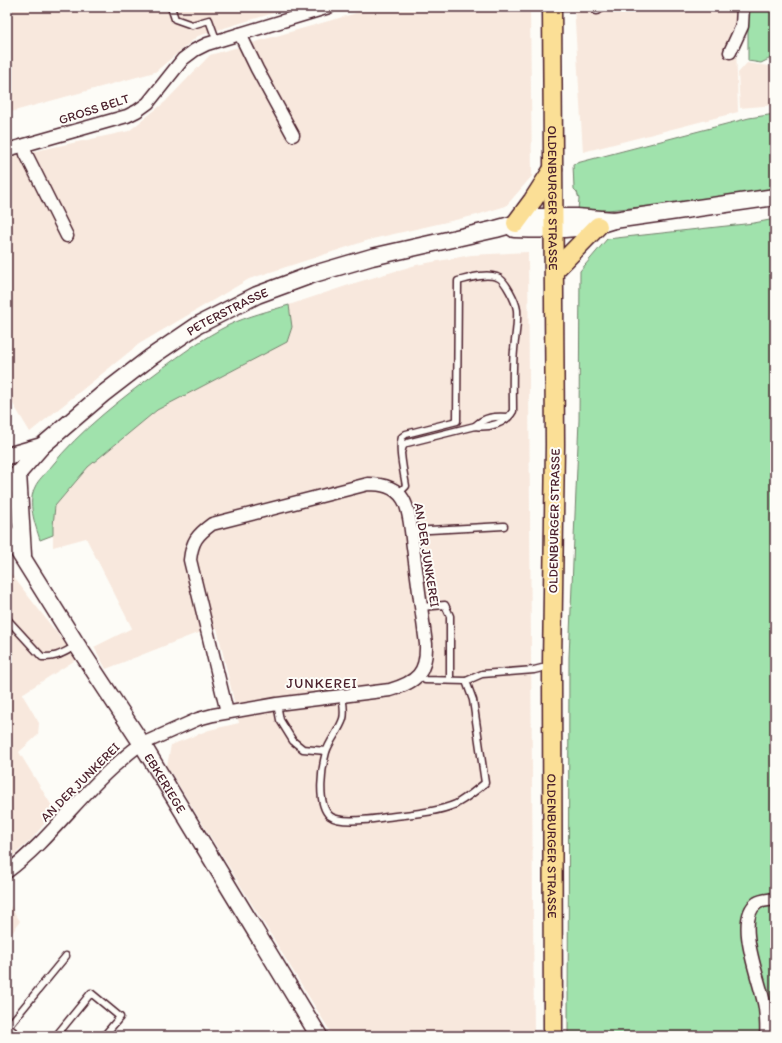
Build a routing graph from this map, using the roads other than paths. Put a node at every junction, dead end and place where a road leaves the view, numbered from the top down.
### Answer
1 (171, 7) edge
2 (329, 7) edge
3 (552, 7) edge
4 (743, 7) edge
5 (240, 34) junction
6 (217, 42) junction
7 (730, 52) dead end
8 (293, 135) dead end
9 (24, 146) junction
10 (7, 150) edge
11 (553, 168) junction
12 (775, 197) edge
13 (614, 220) junction
14 (554, 222) junction
15 (516, 223) junction
16 (598, 226) junction
17 (496, 229) junction
18 (67, 236) dead end
19 (555, 270) junction
20 (42, 446) junction
21 (401, 453) junction
22 (7, 456) edge
23 (18, 473) junction
24 (7, 486) edge
25 (399, 493) junction
26 (504, 526) dead end
27 (7, 532) edge
28 (411, 532) junction
29 (7, 554) edge
30 (27, 565) junction
31 (421, 607) junction
32 (8, 620) dead end
33 (77, 645) junction
34 (552, 666) junction
35 (419, 675) junction
36 (450, 680) junction
37 (466, 681) junction
38 (342, 695) junction
39 (277, 704) junction
40 (227, 712) junction
41 (142, 744) junction
42 (326, 751) junction
43 (7, 872) edge
44 (775, 899) edge
45 (66, 956) dead end
46 (8, 1028) edge
47 (19, 1036) edge
48 (56, 1036) edge
49 (104, 1036) edge
50 (319, 1036) edge
51 (553, 1036) edge
52 (766, 1036) edge

1 - 6 lane
2 - 5 street, GROSS BELT
3 - 11 main road, OLDENBURGER STRASSE
4 - 7 street
5 - 6 street, GROSS BELT
5 - 8 street
6 - 9 street, GROSS BELT
9 - 10 street, GROSS BELT
9 - 18 street
11 - 14 main road, OLDENBURGER STRASSE
11 - 15 main road
12 - 13 main road
13 - 14 main road
13 - 16 main road
14 - 15 main road, PETERSTRASSE
14 - 16 main road
14 - 17 main road, PETERSTRASSE
14 - 19 main road, OLDENBURGER STRASSE
15 - 17 main road, PETERSTRASSE
16 - 19 main road
17 - 20 main road, PETERSTRASSE
19 - 34 main road, OLDENBURGER STRASSE
20 - 22 main road
20 - 23 main road, PETERSTRASSE
21 - 21 lane
21 - 25 lane
23 - 24 main road, PETERSTRASSE
23 - 30 main road
25 - 28 street, AN DER JUNKEREI
25 - 40 street, AN DER JUNKEREI
26 - 28 lane
27 - 30 main road, EBKERIEGE
28 - 31 street, AN DER JUNKEREI
29 - 30 main road
30 - 33 main road, EBKERIEGE
31 - 35 street, AN DER JUNKEREI
31 - 36 lane
32 - 33 lane
33 - 41 main road, EBKERIEGE
34 - 37 lane
34 - 51 main road, OLDENBURGER STRASSE
35 - 36 lane
35 - 38 street, AN DER JUNKEREI
36 - 37 lane
37 - 42 lane
38 - 39 street, AN DER JUNKEREI
38 - 42 lane
39 - 40 street, AN DER JUNKEREI
39 - 42 lane
40 - 41 street, AN DER JUNKEREI
41 - 43 street, AN DER JUNKEREI
41 - 50 main road, EBKERIEGE
44 - 52 street
45 - 46 lane
46 - 47 lane
48 - 49 lane

